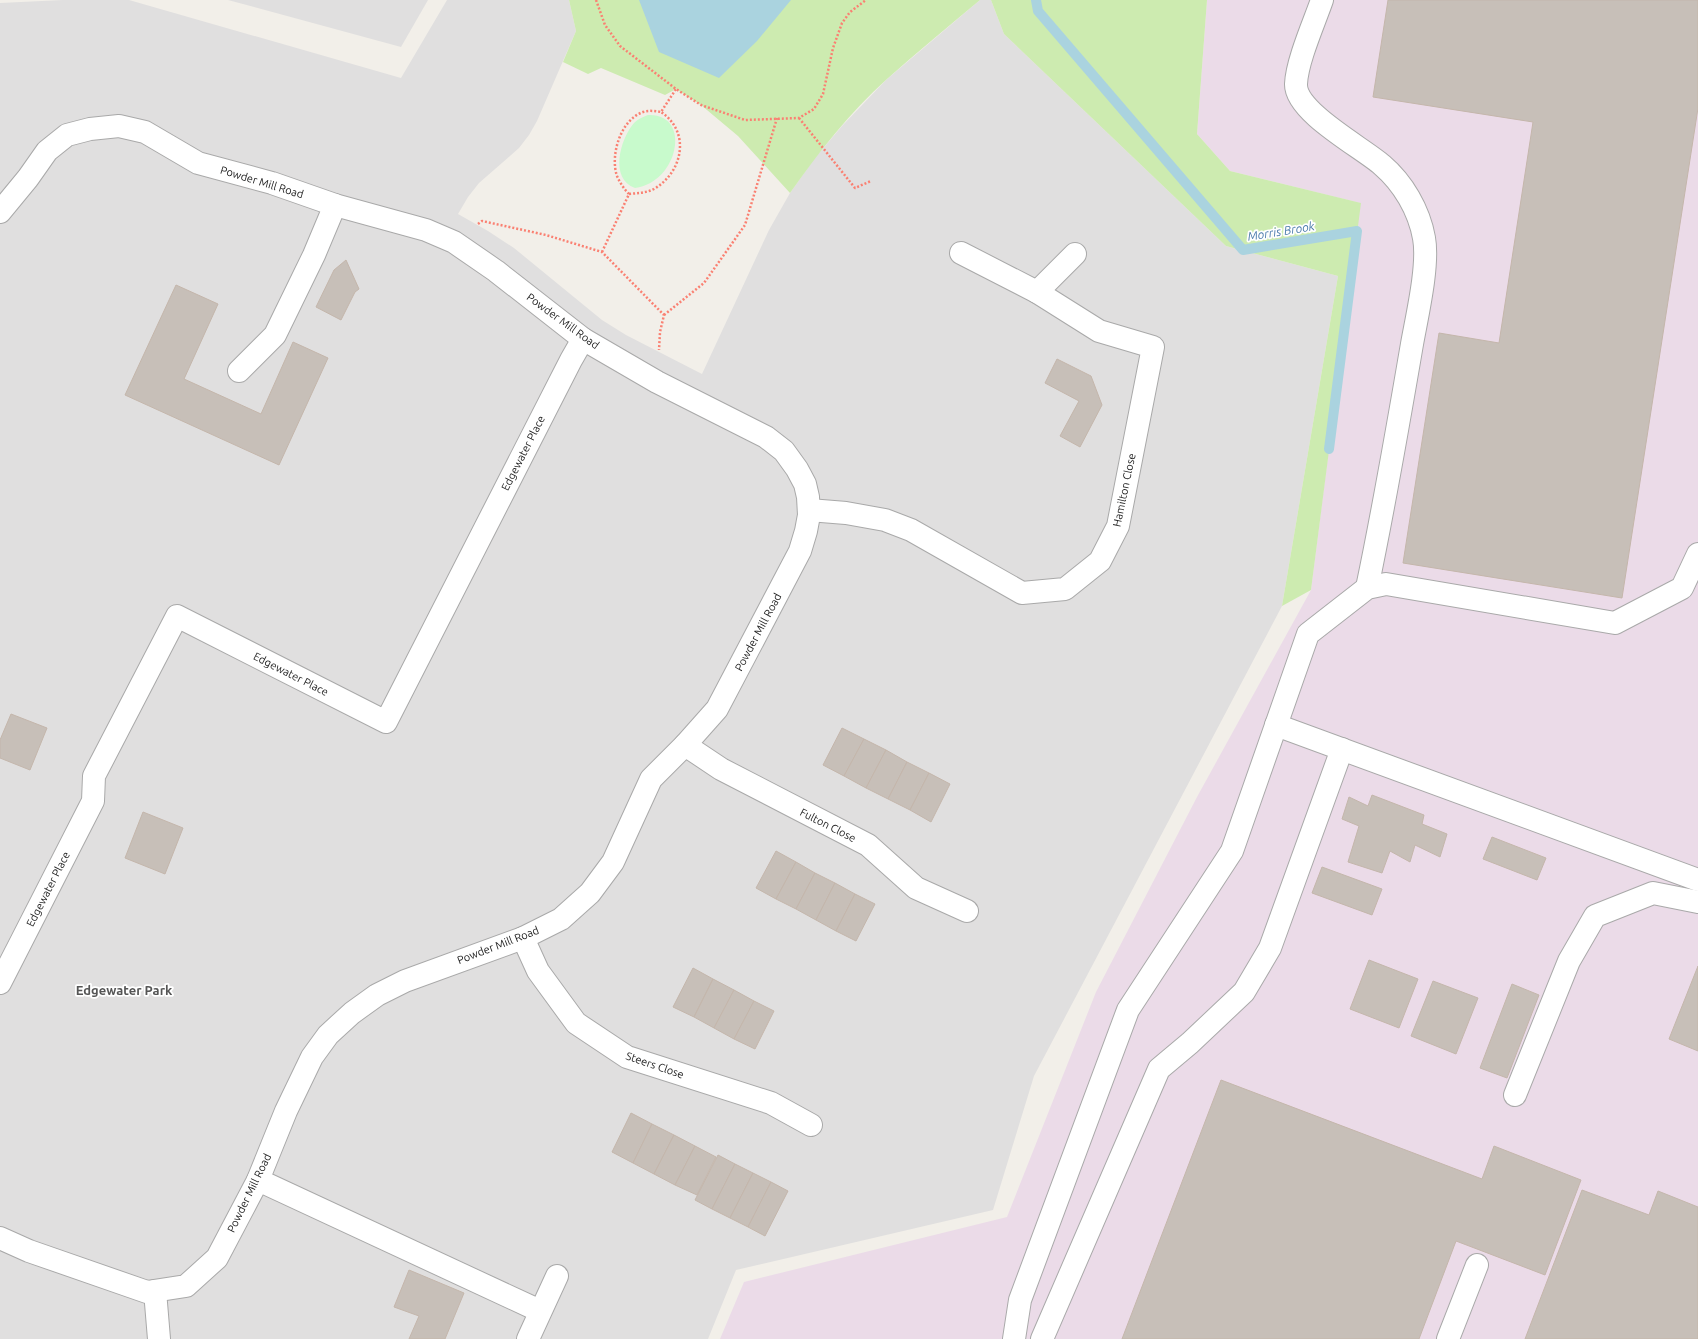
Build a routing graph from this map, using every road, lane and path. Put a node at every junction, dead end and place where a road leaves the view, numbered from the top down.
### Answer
1 (596, 0) edge
2 (866, 0) edge
3 (1322, 0) edge
4 (676, 89) junction
5 (661, 112) junction
6 (777, 118) junction
7 (799, 118) junction
8 (871, 181) dead end
9 (629, 194) junction
10 (335, 205) junction
11 (0, 212) edge
12 (454, 242) junction
13 (602, 252) junction
14 (961, 254) dead end
15 (1075, 254) dead end
16 (1037, 292) junction
17 (664, 315) junction
18 (583, 339) junction
19 (238, 371) dead end
20 (657, 382) junction
21 (809, 510) junction
22 (1698, 554) edge
23 (1367, 588) junction
24 (1276, 725) junction
25 (685, 745) junction
26 (1342, 749) junction
27 (1698, 880) edge
28 (1698, 902) edge
29 (967, 910) dead end
30 (523, 938) junction
31 (0, 984) edge
32 (1515, 1095) dead end
33 (810, 1125) dead end
34 (258, 1180) junction
35 (0, 1238) edge
36 (1477, 1265) dead end
37 (557, 1276) dead end
38 (155, 1291) junction
39 (540, 1311) junction
40 (159, 1339) edge
41 (528, 1339) edge
42 (1014, 1339) edge
43 (1042, 1339) edge
44 (1448, 1339) edge

1 - 4 path
2 - 7 path
3 - 23 street
4 - 5 path
4 - 6 path
5 - 9 path
5 - 9 path
6 - 7 path
6 - 17 path
7 - 8 path
9 - 13 path
10 - 11 street, Powder Mill Road
10 - 12 street, Powder Mill Road
10 - 19 street
12 - 13 path
12 - 18 street, Powder Mill Road
13 - 17 path
14 - 16 street, Hamilton Close
15 - 16 street
16 - 21 street, Hamilton Close
17 - 20 path
18 - 20 street, Powder Mill Road
18 - 31 street, Edgewater Place
20 - 21 street, Powder Mill Road
21 - 25 street, Powder Mill Road
22 - 23 street
23 - 24 street
24 - 26 street
24 - 42 street
25 - 29 street, Fulton Close
25 - 30 street, Powder Mill Road
26 - 27 street
26 - 43 street
28 - 32 street
30 - 33 street, Steers Close
30 - 34 street, Powder Mill Road
34 - 38 street, Powder Mill Road
34 - 39 street
35 - 38 street, Powder Mill Road
36 - 44 street
37 - 39 street
38 - 40 street
39 - 41 street

